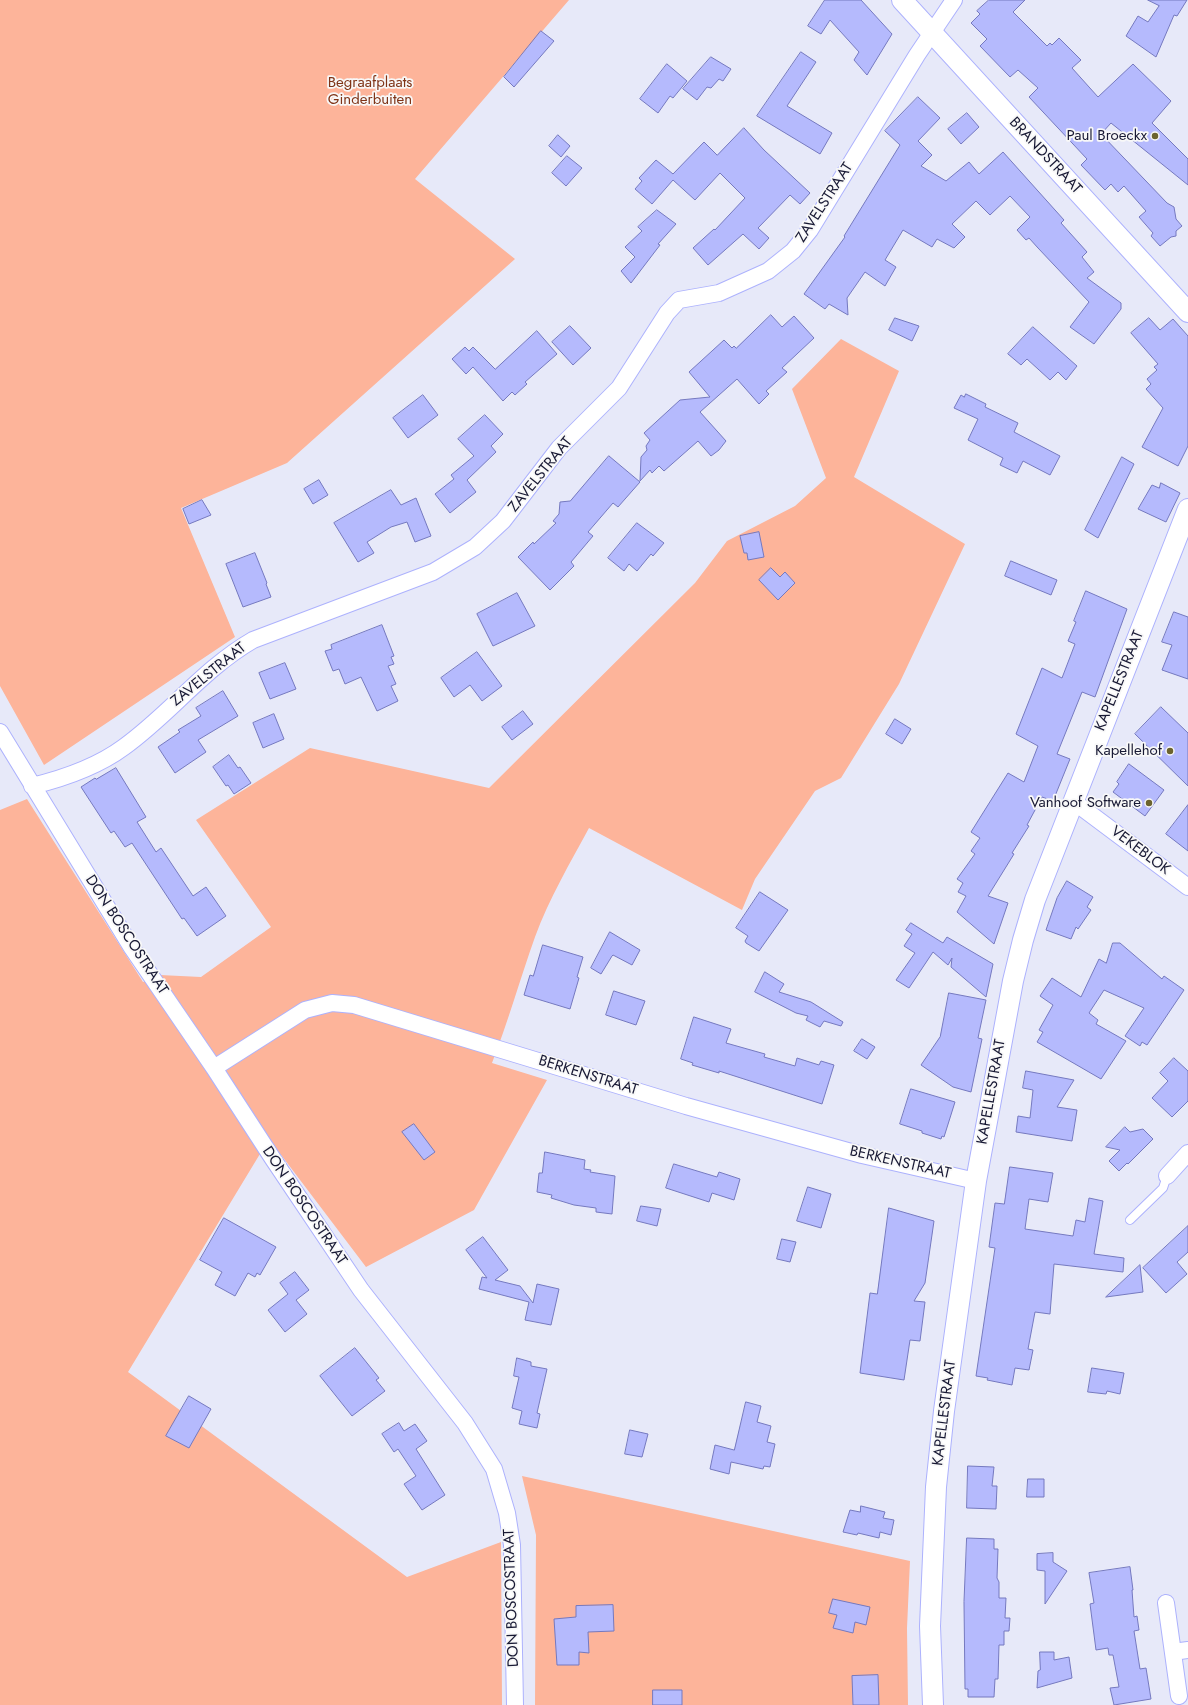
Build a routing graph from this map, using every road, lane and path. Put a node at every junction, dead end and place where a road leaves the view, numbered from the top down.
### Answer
1 (902, 0) edge
2 (954, 0) edge
3 (932, 34) junction
4 (1186, 303) edge
5 (1188, 509) edge
6 (0, 732) edge
7 (32, 786) junction
8 (1073, 801) junction
9 (1188, 887) edge
10 (214, 1068) junction
11 (1188, 1153) edge
12 (1167, 1176) joint
13 (976, 1181) junction
14 (1130, 1220) dead end
15 (1166, 1603) dead end
16 (1180, 1651) edge
17 (1179, 1696) dead end
18 (515, 1705) edge
19 (934, 1705) edge

1 - 3 street, BRANDSTRAAT
2 - 3 street, ZAVELSTRAAT
3 - 4 street, BRANDSTRAAT
3 - 7 street, ZAVELSTRAAT
5 - 8 street, KAPELLESTRAAT
6 - 7 street, DON BOSCOSTRAAT
7 - 10 street, DON BOSCOSTRAAT
8 - 9 street, VEKEBLOK
8 - 13 street, KAPELLESTRAAT
10 - 13 street, BERKENSTRAAT
10 - 18 street, DON BOSCOSTRAAT
11 - 12 street
12 - 14 lane
13 - 19 street, KAPELLESTRAAT
15 - 16 street
16 - 17 street

